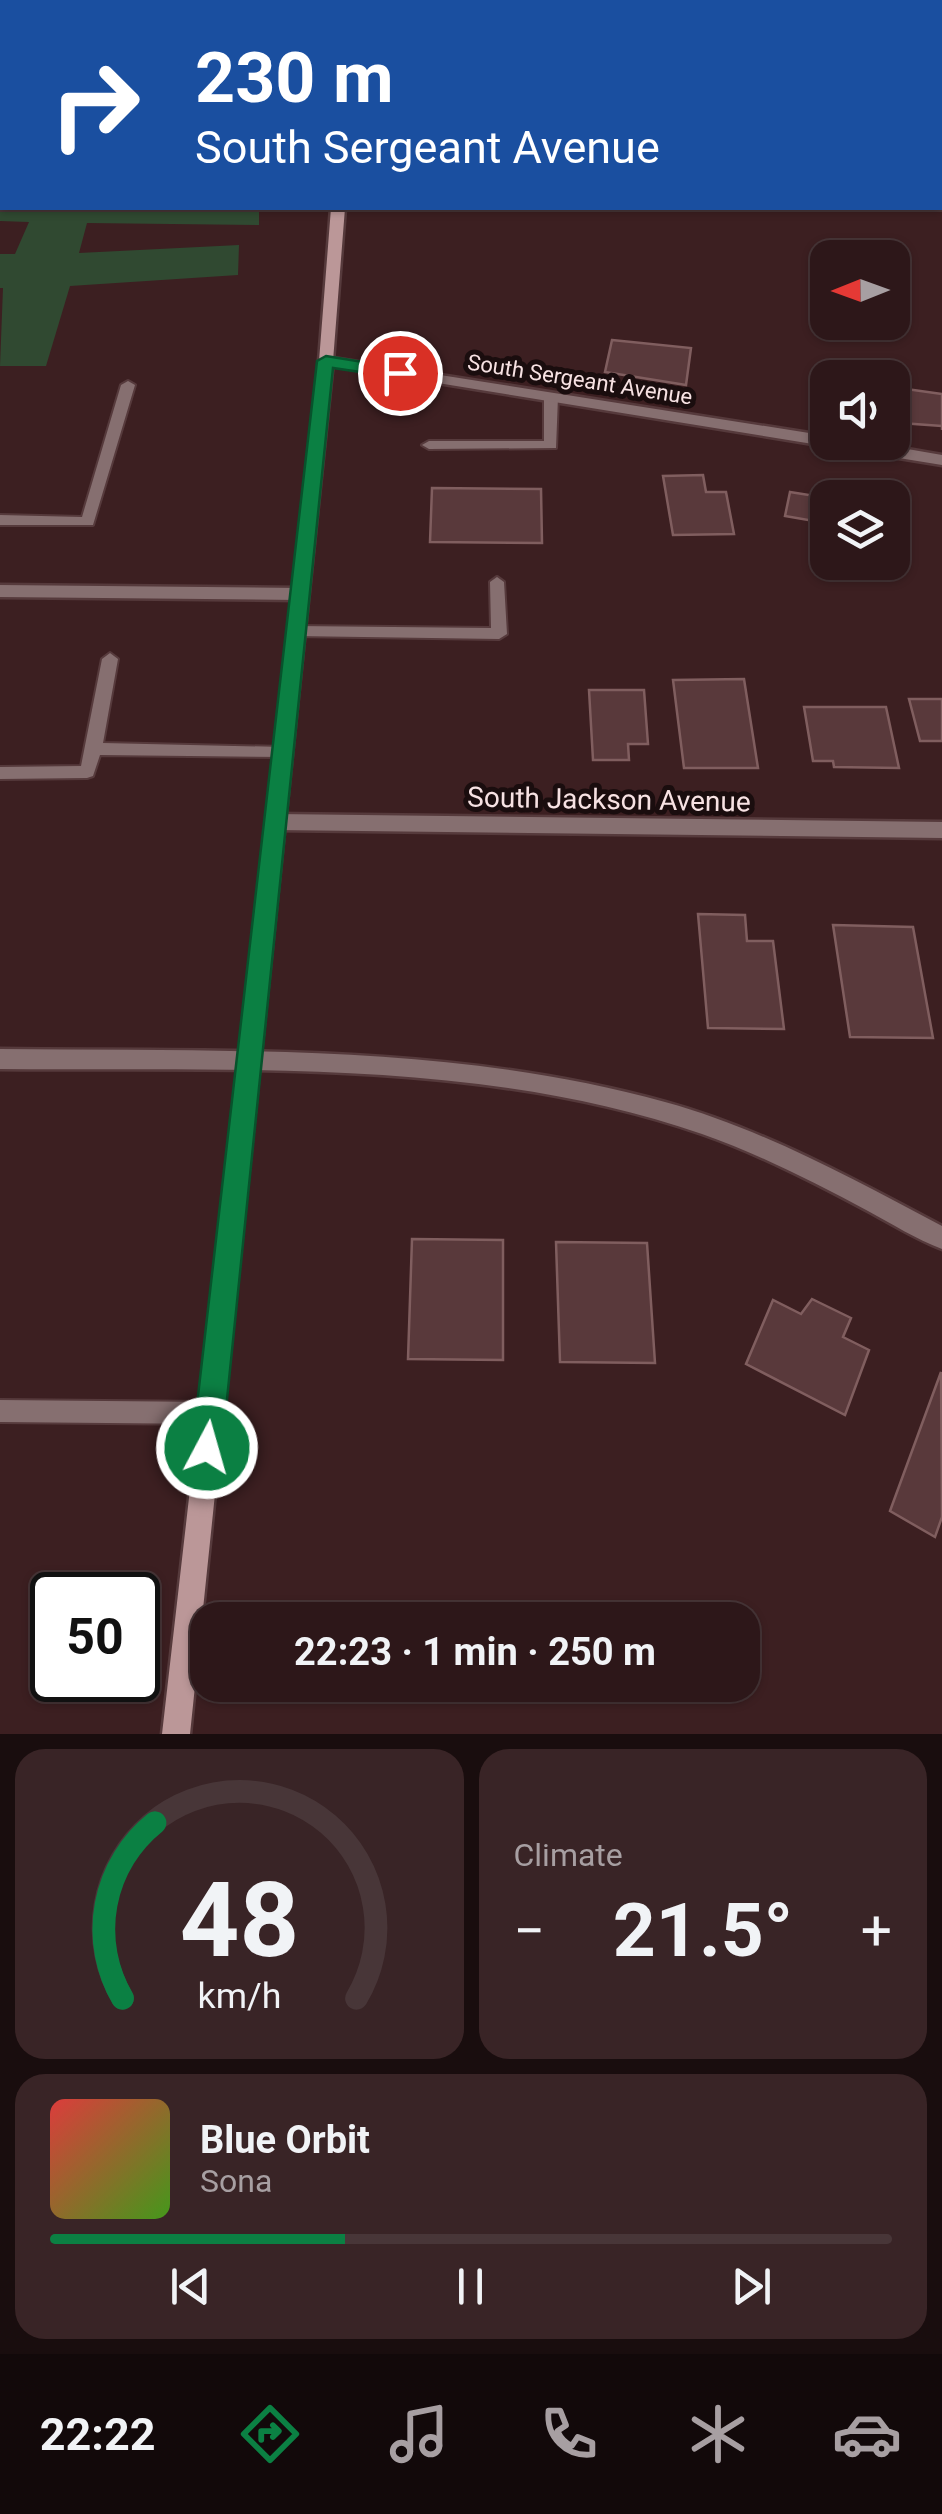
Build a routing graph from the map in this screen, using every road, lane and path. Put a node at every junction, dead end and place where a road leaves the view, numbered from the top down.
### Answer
1 (338, 210) edge
2 (326, 361) junction
3 (128, 384) dead end
4 (550, 397) junction
5 (810, 438) edge
6 (428, 445) dead end
7 (910, 455) edge
8 (942, 460) edge
9 (0, 520) edge
10 (497, 582) dead end
11 (0, 591) edge
12 (300, 594) junction
13 (296, 631) junction
14 (110, 659) dead end
15 (94, 749) junction
16 (283, 753) junction
17 (0, 772) edge
18 (276, 822) junction
19 (942, 830) edge
20 (0, 1059) edge
21 (249, 1063) junction
22 (942, 1238) edge
23 (0, 1411) edge
24 (210, 1413) junction
25 (176, 1734) edge

1 - 2 main road
2 - 4 street, South Sergeant Avenue
2 - 12 main road
3 - 9 lane
4 - 5 street, South Sergeant Avenue
4 - 6 lane
7 - 8 street
10 - 13 lane
11 - 12 street
12 - 13 main road
13 - 16 main road
14 - 15 lane
15 - 16 lane
15 - 17 lane
16 - 18 main road
18 - 19 street, South Jackson Avenue
18 - 21 main road
20 - 21 street
21 - 22 street
21 - 24 main road
23 - 24 lane
24 - 25 main road

